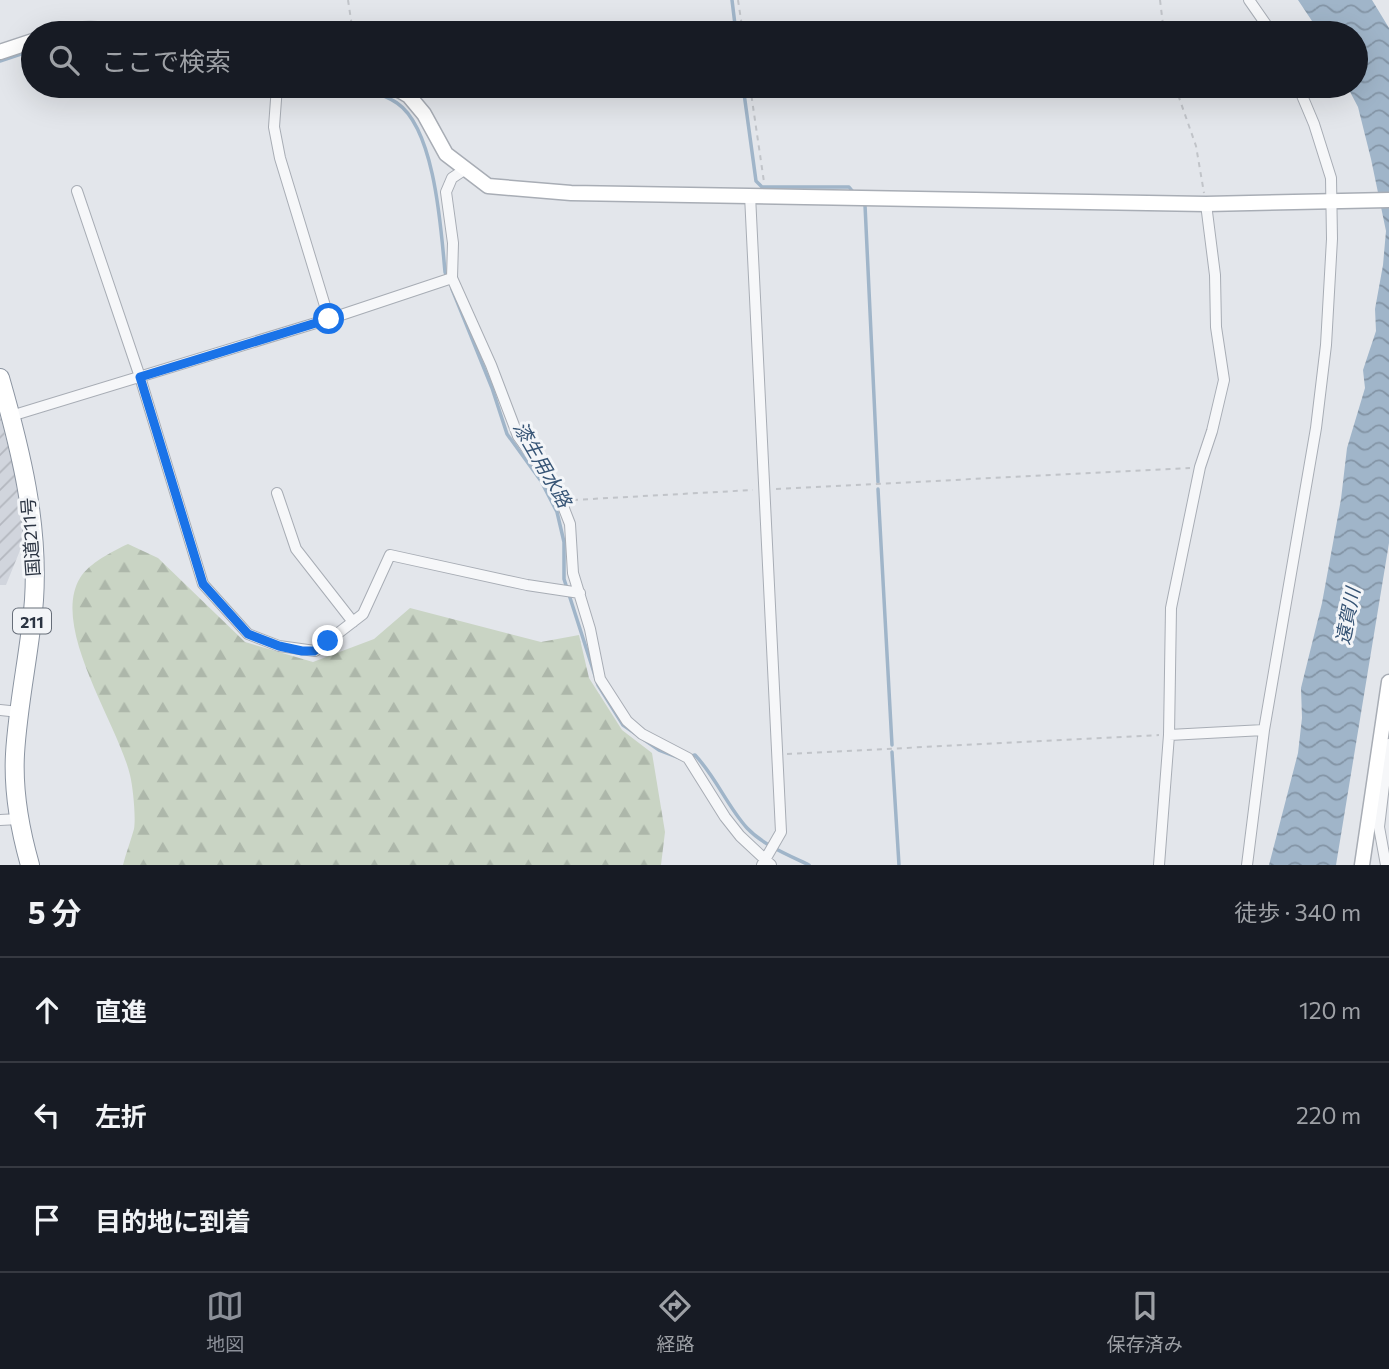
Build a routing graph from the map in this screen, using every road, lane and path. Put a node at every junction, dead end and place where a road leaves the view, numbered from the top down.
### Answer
1 (348, 0) edge
2 (738, 0) edge
3 (1160, 0) edge
4 (1249, 0) edge
5 (351, 21) edge
6 (741, 21) edge
7 (1163, 21) edge
8 (1264, 21) edge
9 (21, 45) edge
10 (0, 52) edge
11 (276, 98) edge
12 (411, 98) edge
13 (751, 98) edge
14 (1179, 98) edge
15 (1303, 98) edge
16 (464, 170) junction
17 (764, 183) dead end
18 (77, 191) dead end
19 (750, 195) junction
20 (1332, 200) junction
21 (1389, 200) edge
22 (1206, 204) junction
23 (452, 278) junction
24 (329, 319) junction
25 (140, 377) junction
26 (0, 378) edge
27 (11, 416) junction
28 (1200, 467) junction
29 (765, 489) junction
30 (277, 493) dead end
31 (562, 501) junction
32 (580, 593) junction
33 (353, 622) junction
34 (1389, 682) edge
35 (0, 710) edge
36 (19, 712) junction
37 (1387, 719) edge
38 (1264, 730) junction
39 (1169, 735) junction
40 (1389, 744) edge
41 (776, 754) junction
42 (19, 819) junction
43 (0, 820) edge
44 (766, 863) edge
45 (30, 865) edge
46 (1159, 865) edge
47 (1247, 865) edge
48 (1362, 865) edge
49 (1386, 865) edge

1 - 5 path
2 - 6 path
3 - 7 path
4 - 8 street
9 - 10 street
11 - 24 street
12 - 16 street
13 - 17 path
14 - 22 path
15 - 20 street
16 - 19 street
16 - 23 street
18 - 25 street
19 - 22 street
19 - 29 street
20 - 21 street
20 - 22 street
20 - 38 street
22 - 28 street
23 - 24 street
23 - 31 street
24 - 25 street
25 - 27 street
25 - 33 street
26 - 27 highway, 国道211号 / 211
27 - 36 highway, 国道211号 / 211
28 - 29 path
28 - 39 street
29 - 31 path
29 - 41 street
30 - 33 street
31 - 32 street
32 - 33 street
32 - 44 street
34 - 37 street
35 - 36 street
36 - 42 highway, 国道211号 / 211
37 - 48 street
38 - 39 street
38 - 47 street
39 - 41 path
39 - 46 street
40 - 49 street
41 - 44 street
42 - 43 street
42 - 45 highway, 国道211号 / 211

